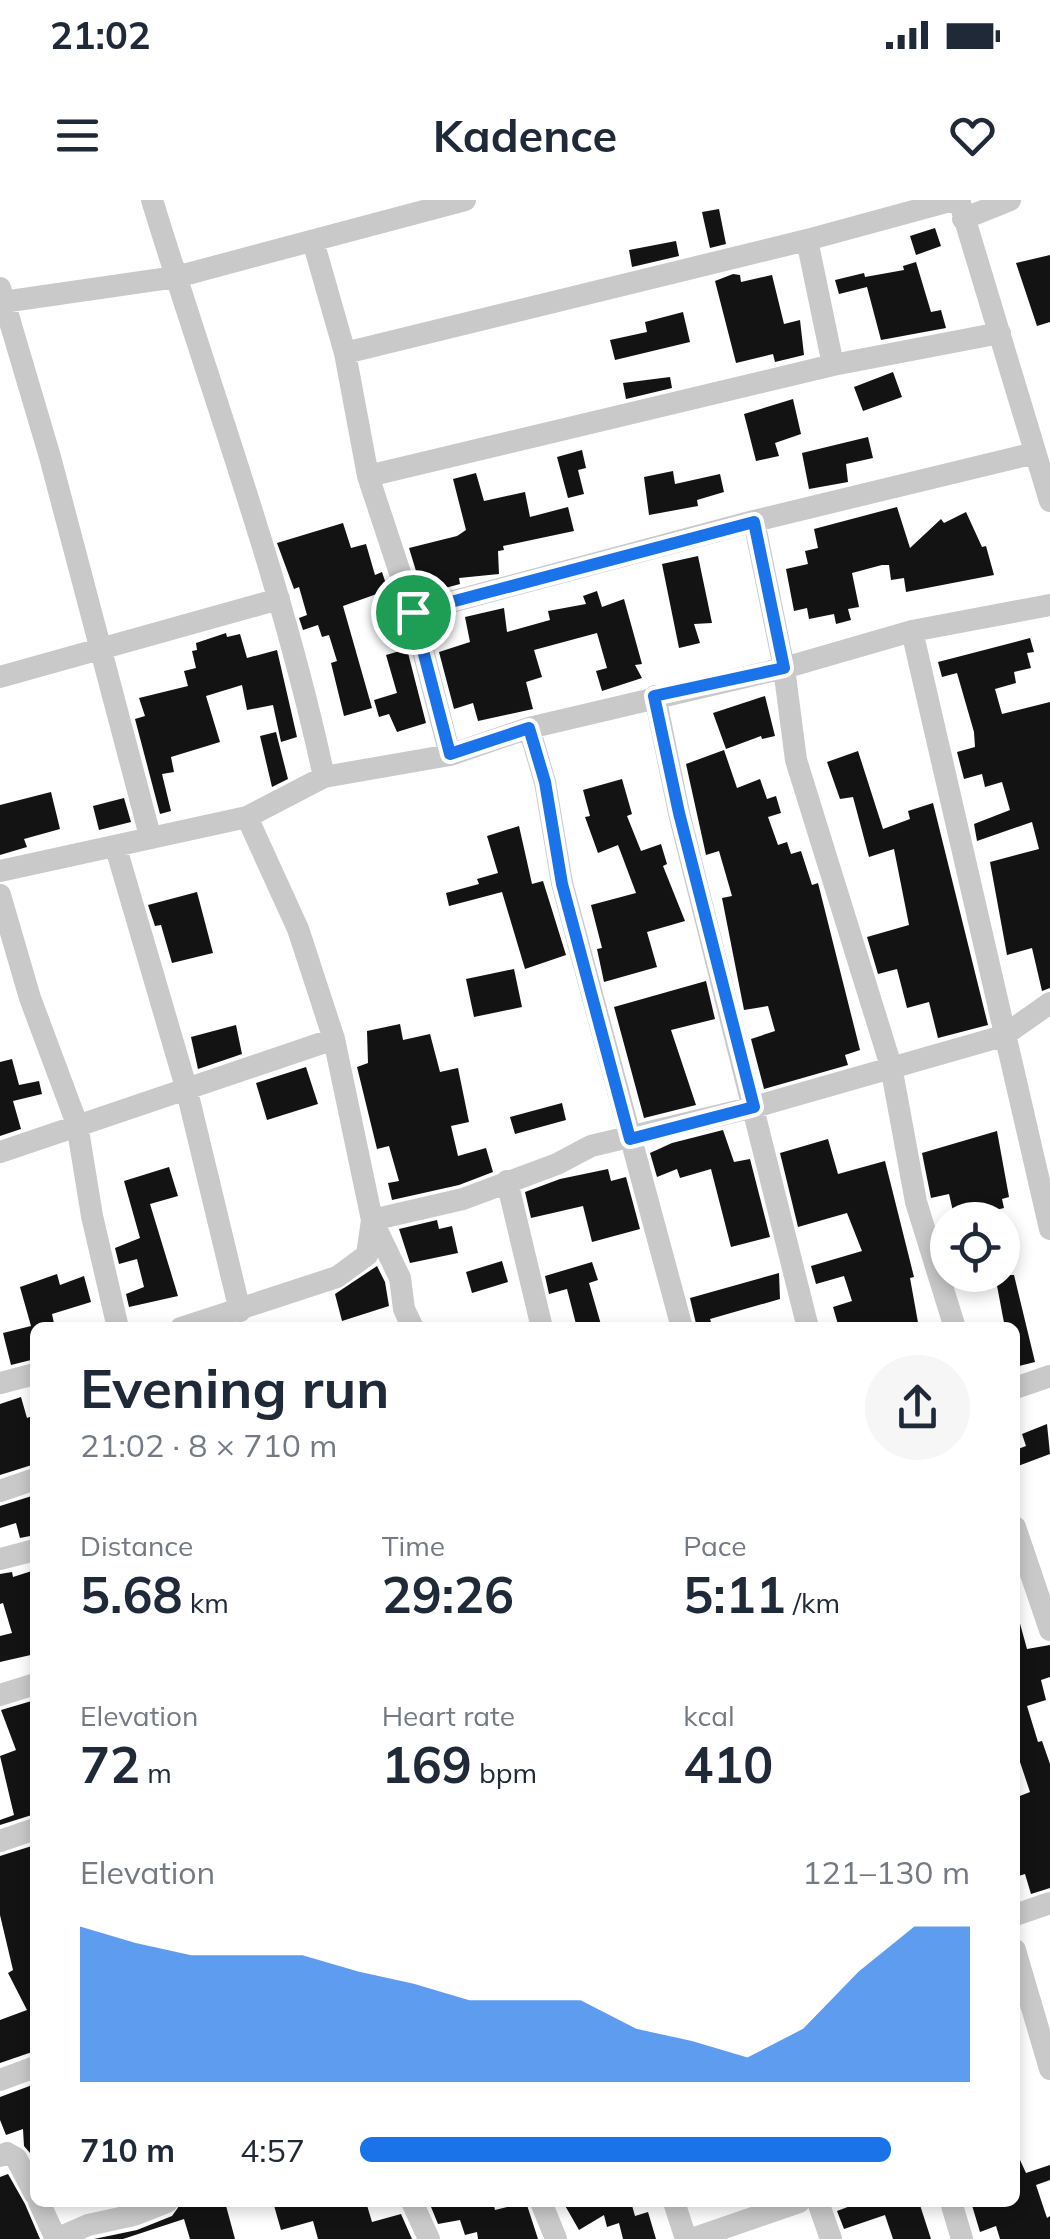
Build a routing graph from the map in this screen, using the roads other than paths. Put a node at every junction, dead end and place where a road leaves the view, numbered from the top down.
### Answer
1 (152, 200) edge
2 (466, 200) edge
3 (1010, 200) edge
4 (959, 206) edge
5 (314, 240) junction
6 (807, 240) junction
7 (176, 277) junction
8 (2, 295) edge
9 (1000, 333) junction
10 (344, 353) junction
11 (833, 366) junction
12 (1035, 453) junction
13 (368, 476) junction
14 (1050, 501) edge
15 (754, 522) junction
16 (279, 599) junction
17 (1050, 605) edge
18 (413, 612) junction
19 (912, 631) junction
20 (102, 651) junction
21 (784, 668) junction
22 (0, 676) edge
23 (654, 696) junction
24 (529, 728) junction
25 (450, 754) junction
26 (324, 777) junction
27 (247, 817) junction
28 (150, 836) junction
29 (116, 848) junction
30 (0, 871) edge
31 (0, 895) edge
32 (1050, 1004) edge
33 (1002, 1036) junction
34 (334, 1039) junction
35 (891, 1066) junction
36 (186, 1087) junction
37 (754, 1107) junction
38 (76, 1124) junction
39 (630, 1139) junction
40 (0, 1152) edge
41 (507, 1181) junction
42 (372, 1220) junction
43 (1050, 1229) edge
44 (227, 1317) edge
45 (117, 1322) edge
46 (410, 1322) edge
47 (541, 1322) edge
48 (680, 1322) edge
49 (807, 1322) edge
50 (953, 1322) edge
51 (30, 1375) edge
52 (1050, 1376) edge
53 (0, 1383) edge
54 (1020, 1386) edge
55 (30, 1481) edge
56 (0, 1491) edge
57 (1020, 1542) edge
58 (30, 1551) edge
59 (0, 1560) edge
60 (1050, 1630) edge
61 (30, 1686) edge
62 (0, 1695) edge
63 (30, 1831) edge
64 (0, 1841) edge
65 (1050, 1903) edge
66 (1020, 1912) edge
67 (1020, 1967) edge
68 (30, 2069) edge
69 (1050, 2069) edge
70 (0, 2080) edge
71 (0, 2156) edge
72 (30, 2185) edge
73 (41, 2207) edge
74 (153, 2207) edge
75 (414, 2207) edge
76 (543, 2207) edge
77 (676, 2207) edge
78 (784, 2207) edge
79 (820, 2207) edge
80 (952, 2207) edge
81 (134, 2216) junction
82 (56, 2239) edge
83 (140, 2239) edge
84 (429, 2239) edge
85 (556, 2239) edge
86 (689, 2239) edge
87 (832, 2239) edge
88 (962, 2239) edge

1 - 7 street
2 - 5 street
3 - 4 street
4 - 6 street
4 - 9 street
5 - 7 street
5 - 10 street
6 - 10 street
6 - 11 street
7 - 8 street
7 - 16 street
8 - 20 street
9 - 11 street
9 - 12 street
10 - 13 street
11 - 13 street
12 - 14 street
12 - 15 street
13 - 18 street
15 - 18 street
15 - 21 street
16 - 20 street
16 - 26 street
17 - 19 street
18 - 25 street
19 - 21 street
19 - 33 street
20 - 22 street
20 - 28 street
21 - 23 street
21 - 35 street
23 - 24 street
23 - 37 street
24 - 25 street
24 - 39 street
25 - 26 street
26 - 27 street
27 - 28 street
27 - 34 street
28 - 29 street
29 - 30 street
29 - 36 street
31 - 38 street
32 - 33 street
33 - 35 street
33 - 43 street
34 - 36 street
34 - 42 street
35 - 37 street
35 - 50 street
36 - 38 street
36 - 44 street
37 - 39 street
37 - 49 street
38 - 40 street
38 - 45 street
39 - 41 street
39 - 48 street
41 - 42 street
41 - 47 street
42 - 44 street
42 - 46 street
51 - 53 street
52 - 54 street
55 - 56 street
57 - 60 street
58 - 59 street
61 - 62 street
63 - 64 street
65 - 66 street
67 - 69 street
68 - 70 street
71 - 72 street
73 - 82 street
74 - 81 street
75 - 84 street
76 - 85 street
77 - 86 street
78 - 86 street
79 - 87 street
80 - 88 street
81 - 82 street
81 - 83 street

